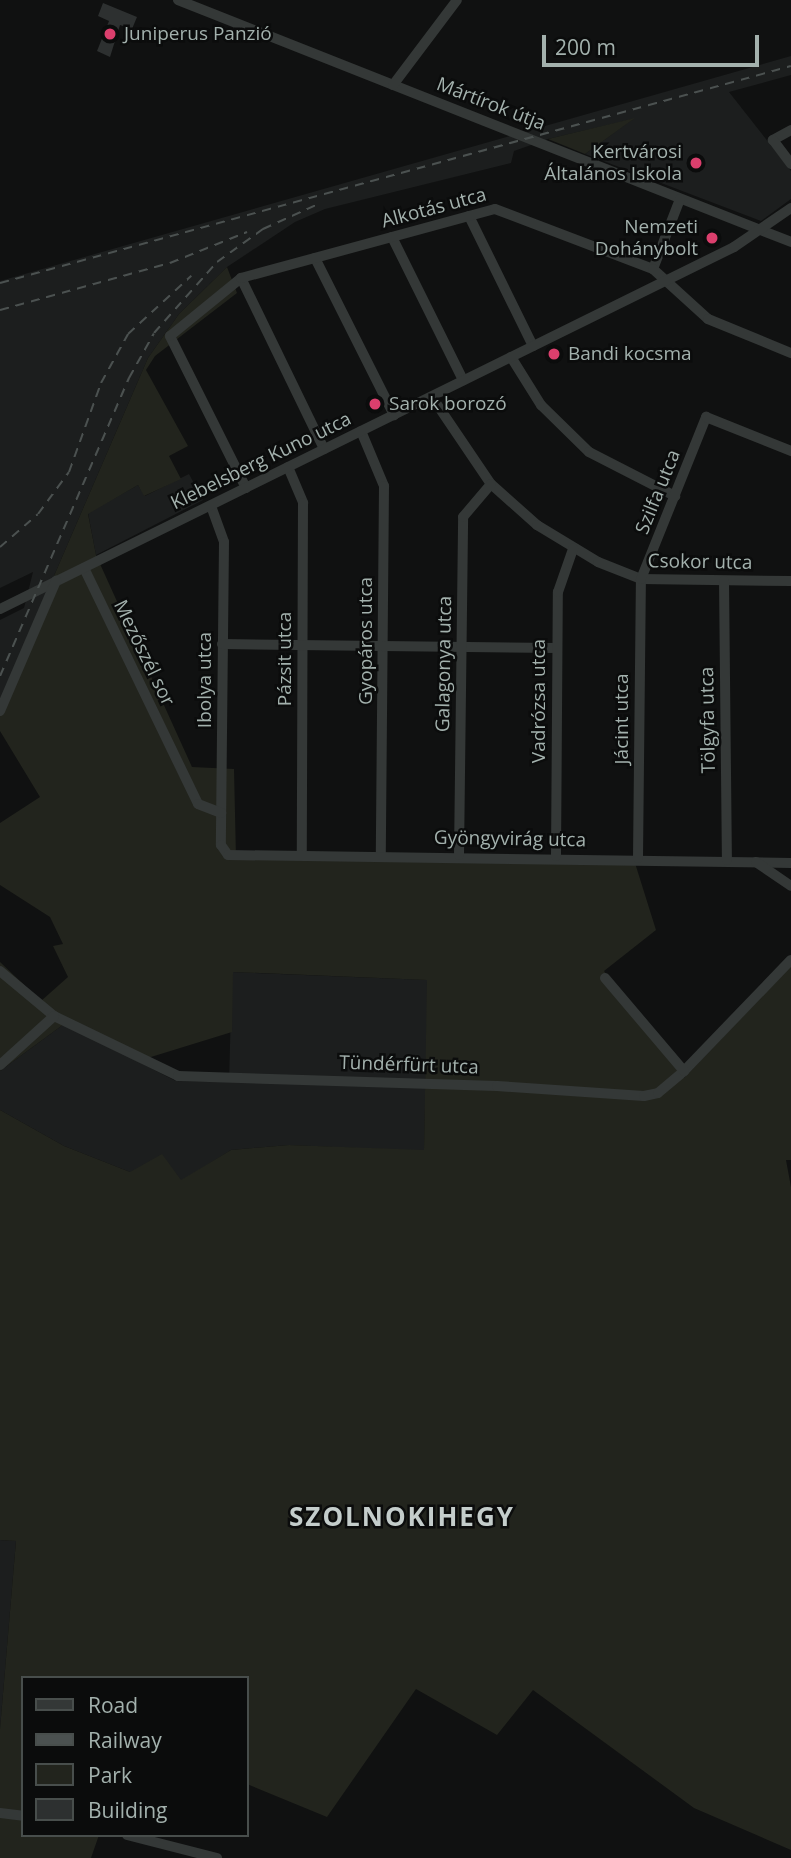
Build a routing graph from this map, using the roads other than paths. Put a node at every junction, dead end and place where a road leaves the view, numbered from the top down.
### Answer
1 (178, 0) edge
2 (457, 0) edge
3 (393, 85) junction
4 (791, 130) edge
5 (791, 164) edge
6 (680, 199) junction
7 (791, 208) edge
8 (468, 216) junction
9 (761, 230) junction
10 (392, 237) junction
11 (791, 242) edge
12 (315, 258) junction
13 (653, 269) junction
14 (241, 278) junction
15 (668, 278) junction
16 (533, 346) junction
17 (791, 354) edge
18 (511, 356) junction
19 (463, 380) junction
20 (432, 397) junction
21 (394, 415) junction
22 (361, 431) junction
23 (324, 449) junction
24 (791, 451) edge
25 (288, 467) junction
26 (491, 484) junction
27 (246, 488) junction
28 (675, 496) junction
29 (211, 506) junction
30 (573, 549) junction
31 (84, 568) junction
32 (641, 579) junction
33 (724, 580) junction
34 (56, 581) junction
35 (791, 581) edge
36 (0, 609) edge
37 (222, 644) junction
38 (303, 645) junction
39 (384, 647) junction
40 (461, 647) junction
41 (557, 648) junction
42 (0, 711) edge
43 (221, 813) junction
44 (228, 855) joint
45 (302, 855) junction
46 (381, 855) junction
47 (459, 855) junction
48 (556, 856) junction
49 (638, 858) junction
50 (727, 860) junction
51 (756, 862) junction
52 (791, 863) edge
53 (791, 886) edge
54 (791, 960) edge
55 (0, 971) edge
56 (605, 978) dead end
57 (54, 1016) junction
58 (0, 1065) edge
59 (684, 1071) junction
60 (0, 1813) edge
61 (21, 1816) edge
62 (135, 1837) edge
63 (217, 1858) edge

1 - 3 street, Mártírok útja
2 - 3 street
3 - 6 street, Mártírok útja
4 - 5 street
6 - 9 street, Mártírok útja
6 - 13 street
7 - 9 street, Klebelsberg Kuno utca
8 - 10 street, Alkotás utca
8 - 13 street, Alkotás utca
8 - 16 street
9 - 11 street, Mártírok útja
9 - 15 street, Klebelsberg Kuno utca
10 - 12 street, Alkotás utca
10 - 19 street
12 - 14 street, Alkotás utca
12 - 21 street
13 - 15 street, Alkotás utca
14 - 23 street
14 - 27 street
15 - 16 street, Klebelsberg Kuno utca
15 - 17 street
16 - 18 street, Klebelsberg Kuno utca
18 - 19 street, Klebelsberg Kuno utca
18 - 28 street
19 - 20 street, Klebelsberg Kuno utca
20 - 21 street, Klebelsberg Kuno utca
20 - 26 street, Csokor utca
21 - 22 street, Klebelsberg Kuno utca
22 - 23 street, Klebelsberg Kuno utca
22 - 39 street, Gyopáros utca
23 - 25 street, Klebelsberg Kuno utca
24 - 28 street, Szilfa utca
25 - 27 street, Klebelsberg Kuno utca
25 - 38 street, Pázsit utca
26 - 30 street, Csokor utca
26 - 40 street, Galagonya utca
27 - 29 street, Klebelsberg Kuno utca
28 - 32 street, Szilfa utca
29 - 31 street, Klebelsberg Kuno utca
29 - 37 street, Ibolya utca
30 - 32 street, Csokor utca
30 - 41 street, Vadrózsa utca
31 - 34 street, Klebelsberg Kuno utca
31 - 43 street, Mezőszél sor
32 - 33 street, Csokor utca
32 - 49 street, Jácint utca
33 - 35 street, Csokor utca
33 - 50 street, Tölgyfa utca
34 - 36 street, Klebelsberg Kuno utca
34 - 42 street
37 - 38 street
37 - 43 street, Ibolya utca
38 - 39 street
38 - 45 street, Pázsit utca
39 - 40 street
39 - 46 street, Gyopáros utca
40 - 41 street
40 - 47 street, Galagonya utca
41 - 48 street, Vadrózsa utca
43 - 44 street, Ibolya utca
44 - 45 street, Gyöngyvirág utca
45 - 46 street, Gyöngyvirág utca
46 - 47 street, Gyöngyvirág utca
47 - 48 street, Gyöngyvirág utca
48 - 49 street, Gyöngyvirág utca
49 - 50 street, Gyöngyvirág utca
50 - 51 street, Gyöngyvirág utca
51 - 52 street, Gyöngyvirág utca
51 - 53 street
54 - 59 street, Tündérfürt utca
55 - 57 street, Tündérfürt utca
56 - 59 street
57 - 58 street
57 - 59 street, Tündérfürt utca
60 - 61 street
62 - 63 street

